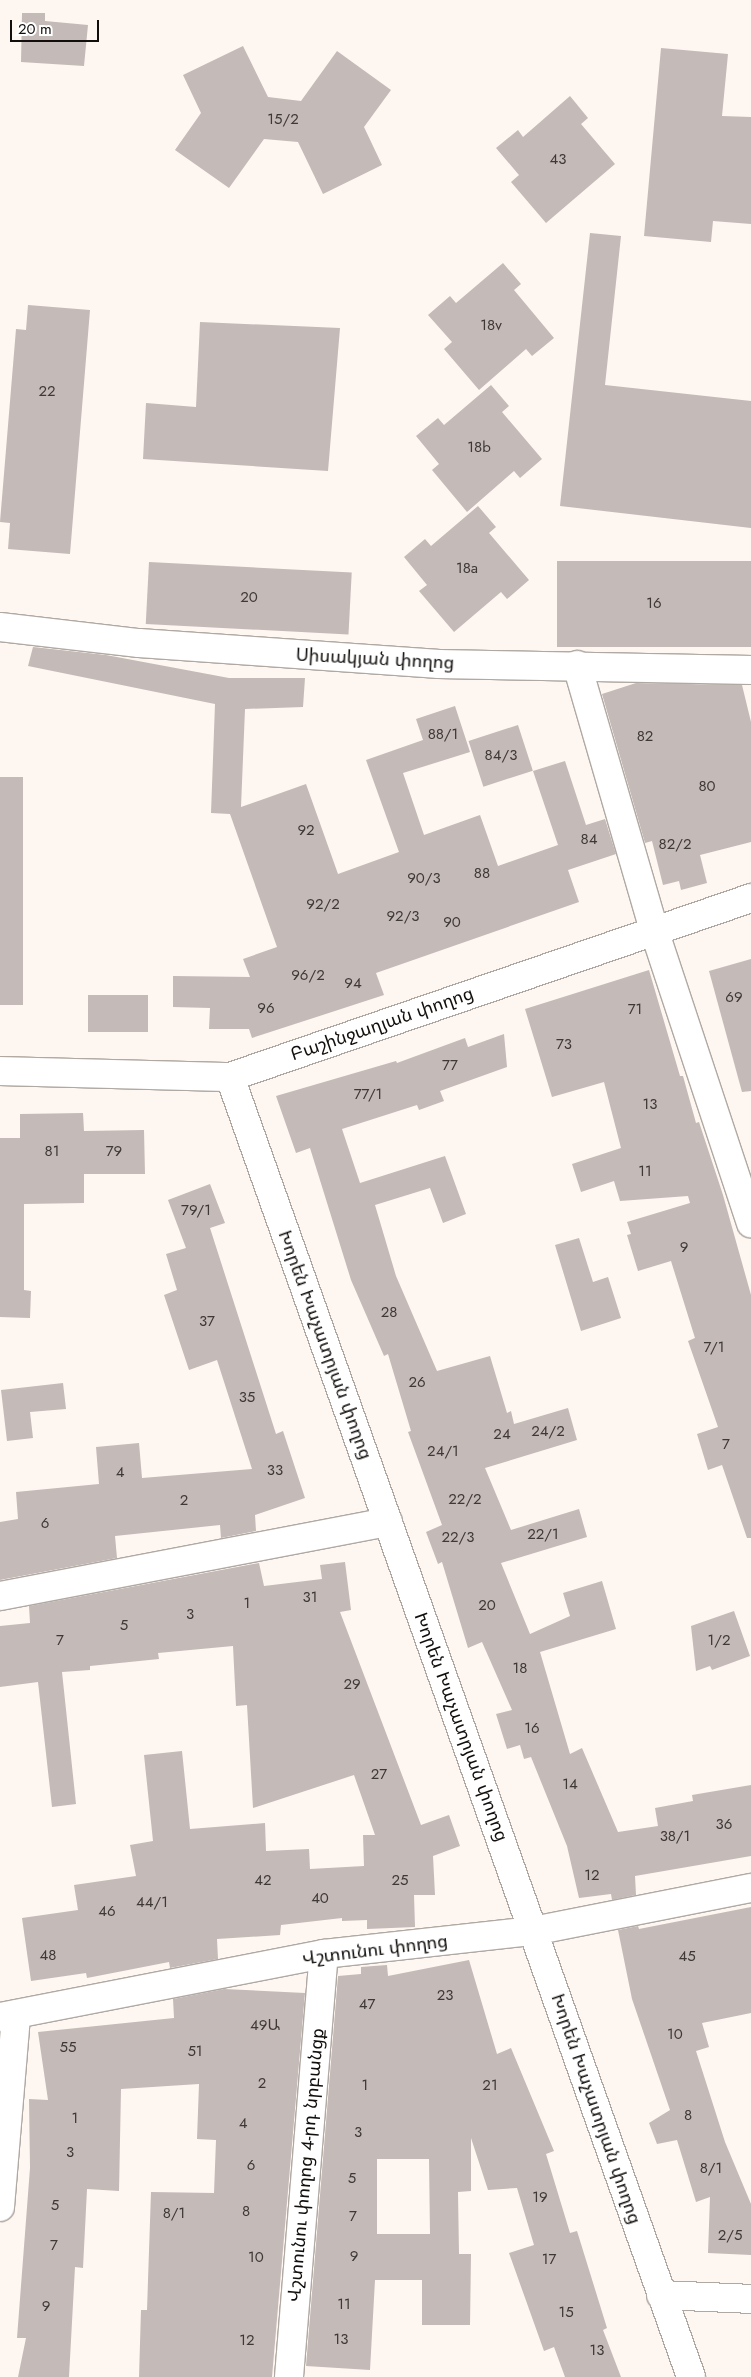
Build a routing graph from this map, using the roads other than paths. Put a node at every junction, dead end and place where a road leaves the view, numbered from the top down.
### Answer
1 (0, 627) edge
2 (578, 665) junction
3 (751, 670) edge
4 (751, 898) edge
5 (654, 930) junction
6 (0, 1071) edge
7 (230, 1077) junction
8 (751, 1223) edge
9 (388, 1522) junction
10 (0, 1596) edge
11 (751, 1888) edge
12 (533, 1931) junction
13 (324, 1954) junction
14 (8, 2016) edge
15 (0, 2207) edge
16 (661, 2295) junction
17 (751, 2299) edge
18 (288, 2377) edge
19 (691, 2377) edge

1 - 2 street, Սիսակյան փողոց
2 - 3 street, Սիսակյան փողոց
2 - 5 street
4 - 5 street, Բաշինջաղյան փողոց
5 - 7 street, Բաշինջաղյան փողոց
5 - 8 street
6 - 7 street, Բաշինջաղյան փողոց
7 - 9 street, Խորեն Խաչատրյան փողոց
9 - 10 street
9 - 12 street, Խորեն Խաչատրյան փողոց
11 - 12 street, Վշտունու փողոց
12 - 13 street, Վշտունու փողոց
12 - 16 street, Խորեն Խաչատրյան փողոց
13 - 14 street, Վշտունու փողոց
13 - 18 street, Վշտունու փողոց 4-րդ նրբանցք
14 - 15 street
16 - 17 street
16 - 19 street, Խորեն Խաչատրյան փողոց

